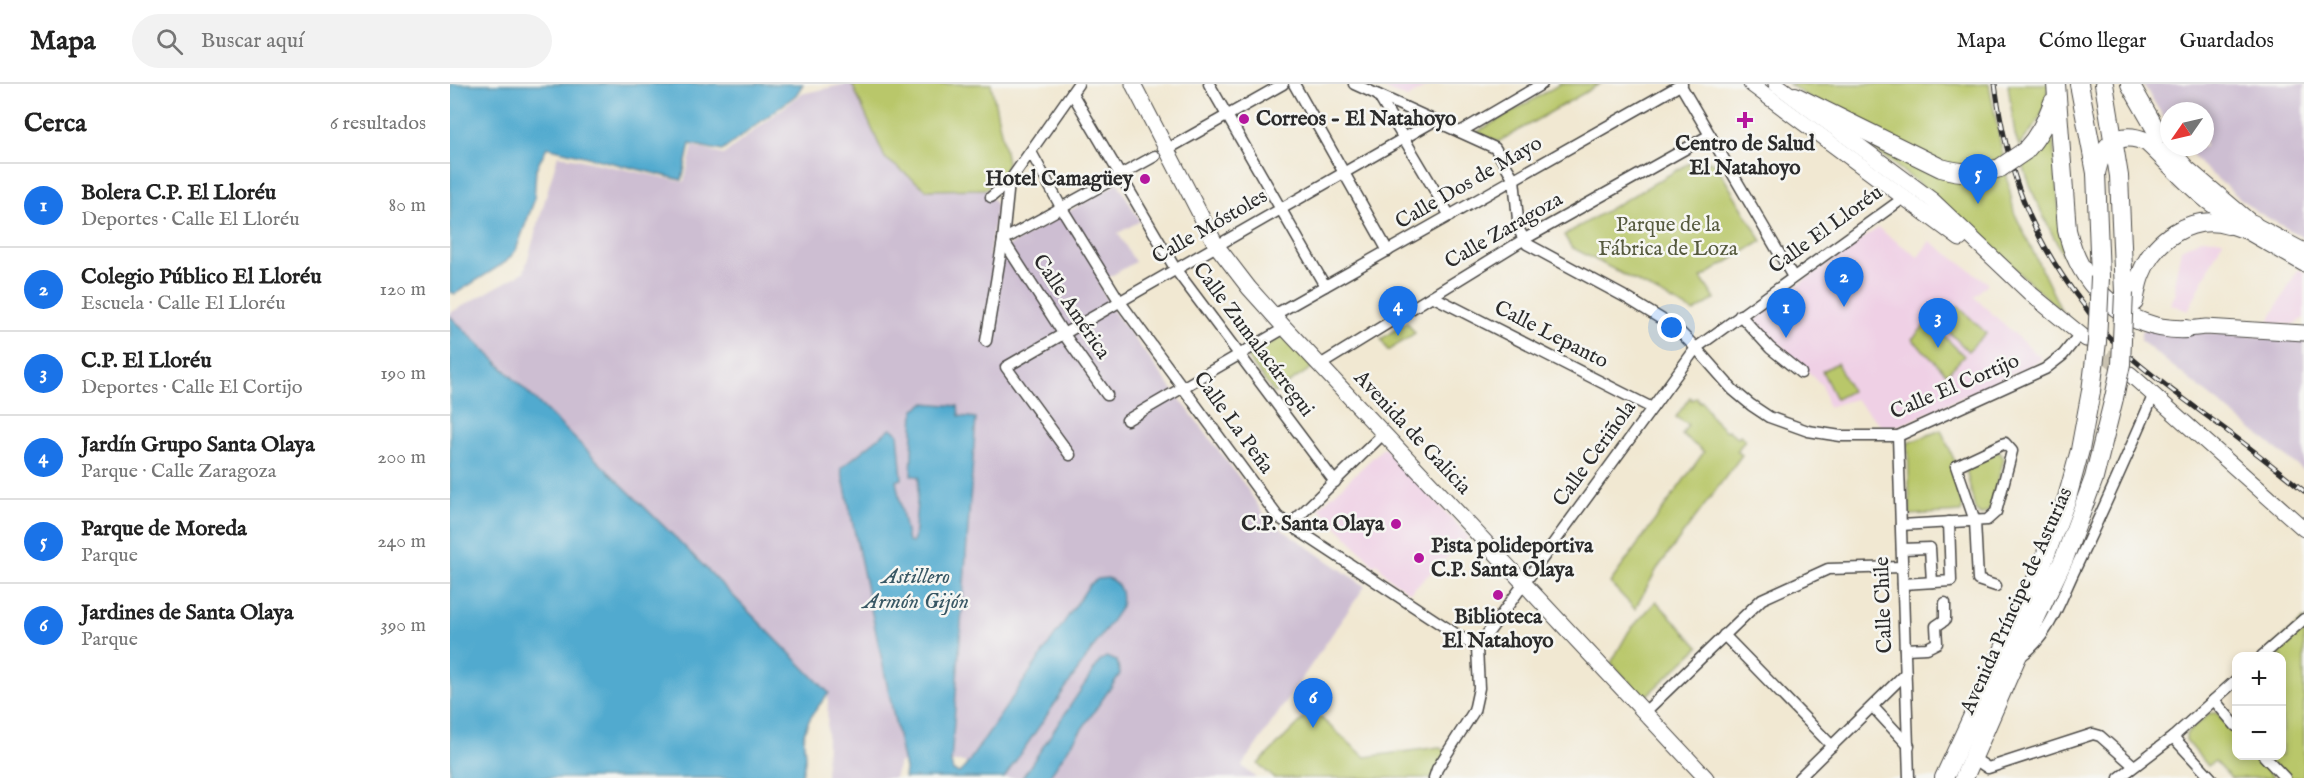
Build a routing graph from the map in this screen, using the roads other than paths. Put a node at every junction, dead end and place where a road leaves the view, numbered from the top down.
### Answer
1 (1133, 84) edge
2 (1209, 84) edge
3 (1283, 84) edge
4 (1294, 84) edge
5 (1354, 84) edge
6 (1542, 84) edge
7 (1681, 84) edge
8 (1750, 84) edge
9 (1776, 84) edge
10 (2079, 84) edge
11 (2104, 84) edge
12 (2130, 84) edge
13 (1075, 89) edge
14 (2056, 89) edge
15 (1378, 95) junction
16 (1795, 96) junction
17 (1228, 116) junction
18 (1434, 121) junction
19 (1460, 132) junction
20 (2160, 133) edge
21 (1710, 135) junction
22 (1404, 138) junction
23 (2115, 141) junction
24 (1031, 152) junction
25 (1161, 153) junction
26 (2177, 156) edge
27 (1344, 172) junction
28 (2096, 173) junction
29 (1120, 176) junction
30 (1514, 179) junction
31 (1009, 182) junction
32 (991, 197) dead end
33 (1905, 197) junction
34 (1061, 207) junction
35 (1280, 208) junction
36 (1450, 216) junction
37 (2253, 224) junction
38 (2228, 225) joint
39 (1003, 240) junction
40 (1523, 240) junction
41 (1216, 245) junction
42 (1388, 251) junction
43 (2304, 251) edge
44 (2304, 264) edge
45 (1176, 270) junction
46 (1793, 278) junction
47 (1325, 286) junction
48 (2031, 294) junction
49 (1432, 296) junction
50 (2129, 297) junction
51 (1120, 302) junction
52 (1274, 315) junction
53 (1740, 315) junction
54 (1285, 328) junction
55 (2187, 329) joint
56 (1063, 333) junction
57 (2304, 333) edge
58 (2083, 337) joint
59 (986, 341) dead end
60 (1696, 348) junction
61 (1240, 356) junction
62 (1320, 365) junction
63 (2126, 369) junction
64 (1801, 373) dead end
65 (1183, 388) junction
66 (1107, 394) dead end
67 (2154, 394) junction
68 (1652, 408) junction
69 (1127, 420) dead end
70 (1384, 434) junction
71 (1898, 436) junction
72 (1070, 455) dead end
73 (1335, 482) junction
74 (1974, 521) junction
75 (1949, 522) junction
76 (1290, 525) junction
77 (1901, 525) junction
78 (2304, 529) edge
79 (1902, 549) junction
80 (1903, 567) junction
81 (1932, 582) junction
82 (1524, 583) junction
83 (1903, 584) junction
84 (1996, 586) dead end
85 (1945, 603) dead end
86 (2304, 619) edge
87 (1724, 635) junction
88 (1477, 648) junction
89 (1905, 649) junction
90 (2268, 652) edge
91 (2016, 659) junction
92 (1906, 673) junction
93 (2232, 684) edge
94 (2214, 700) junction
95 (1873, 707) junction
96 (1645, 712) junction
97 (2232, 721) edge
98 (2173, 737) junction
99 (1832, 746) junction
100 (1909, 746) junction
101 (1973, 758) junction
102 (2268, 760) edge
103 (2134, 766) junction
104 (1699, 776) edge
105 (1910, 777) edge
106 (1434, 778) edge
107 (1798, 778) edge
108 (1944, 778) edge
109 (1964, 778) edge
110 (2119, 778) edge
111 (2211, 778) edge
112 (2285, 778) edge

1 - 25 street, Avenida de Galicia
2 - 17 street
3 - 17 street
4 - 27 street
5 - 15 street
6 - 19 street
7 - 21 street
7 - 30 street, Calle Dos de Mayo
8 - 33 street
9 - 16 street
10 - 28 highway, Avenida Príncipe de Asturias
11 - 23 highway, Avenida Príncipe de Asturias
12 - 20 highway
13 - 24 street
13 - 29 street, Calle Zumalacárregui
14 - 16 highway, bridge
14 - 55 highway
15 - 18 street
15 - 22 street
16 - 48 street
17 - 25 street
17 - 35 street
18 - 19 street
18 - 22 street, Calle Móstoles
19 - 30 street
21 - 40 street, Calle Zaragoza
21 - 46 street
22 - 27 street, Calle Móstoles
22 - 36 street
23 - 28 highway
23 - 37 highway
23 - 50 highway, Avenida Príncipe de Asturias
24 - 31 street
24 - 34 street, Calle La Peña
25 - 29 street
25 - 41 street, Avenida de Galicia
26 - 37 street
27 - 35 street, Calle Móstoles
27 - 42 street
28 - 108 highway, Avenida Príncipe de Asturias, bridge
29 - 34 street
29 - 45 street, Calle Zumalacárregui
30 - 36 street, Calle Dos de Mayo
30 - 40 street
31 - 32 street
31 - 39 street
33 - 46 street, Calle El Lloréu
33 - 48 street
34 - 39 street
34 - 51 street, Calle La Peña
35 - 41 street, Calle Móstoles
35 - 47 street
36 - 42 street, Calle Dos de Mayo
37 - 43 street
38 - 44 street
38 - 50 highway
39 - 56 street, Calle América
39 - 59 street
40 - 49 street, Calle Zaragoza
40 - 60 street, Calle El Cortijo
41 - 45 street, Calle Móstoles
41 - 52 street, Avenida de Galicia
42 - 47 street, Calle Dos de Mayo
45 - 51 street, Calle Móstoles
45 - 61 street, Calle Zumalacárregui
46 - 53 street, Calle El Lloréu
47 - 52 street, Calle Dos de Mayo
48 - 58 street
49 - 62 street, Calle Zaragoza
49 - 68 street, Calle Lepanto
50 - 63 highway, Avenida Príncipe de Asturias, bridge
51 - 56 street, Calle Móstoles
51 - 65 street, Calle La Peña
52 - 54 street, Avenida de Galicia
53 - 60 street, Calle El Lloréu
53 - 64 street
54 - 61 street
54 - 62 street, Avenida de Galicia
55 - 57 street
56 - 66 street, Calle América
56 - 72 street, Calle Móstoles
58 - 71 street, Calle El Cortijo
60 - 68 street, Calle Ceriñola
60 - 71 street, Calle El Cortijo
61 - 65 street
61 - 73 street, Calle Zumalacárregui
62 - 70 street, Avenida de Galicia
63 - 67 street
63 - 91 highway, Avenida Príncipe de Asturias, bridge
65 - 69 street
65 - 76 street, Calle La Peña
67 - 78 street
67 - 91 street
68 - 82 street, Calle Ceriñola
70 - 73 street
70 - 82 street, Avenida de Galicia
71 - 77 street, Calle Chile
73 - 76 street
74 - 74 street
74 - 75 street
74 - 84 street
75 - 77 street
75 - 81 street
76 - 88 street, Calle La Peña
77 - 79 street, Calle Chile
79 - 80 street, Calle Chile
79 - 81 street
80 - 83 street, Calle Chile
80 - 87 street
81 - 83 street
82 - 88 street, Calle Ceriñola
82 - 96 street, Avenida de Galicia
83 - 89 street, Calle Chile
85 - 89 street
86 - 90 street
87 - 96 street
87 - 99 street
88 - 106 street
89 - 92 street, Calle Chile
91 - 101 highway, Avenida Príncipe de Asturias
92 - 95 street
92 - 100 street, Calle Chile
93 - 94 street
94 - 97 street
94 - 98 street
95 - 99 street
95 - 100 street
96 - 104 street, Avenida de Galicia
98 - 103 street
98 - 111 street
99 - 107 street
100 - 105 street, Calle Chile
101 - 103 street
101 - 109 highway, Avenida Príncipe de Asturias
102 - 112 street
103 - 110 street

